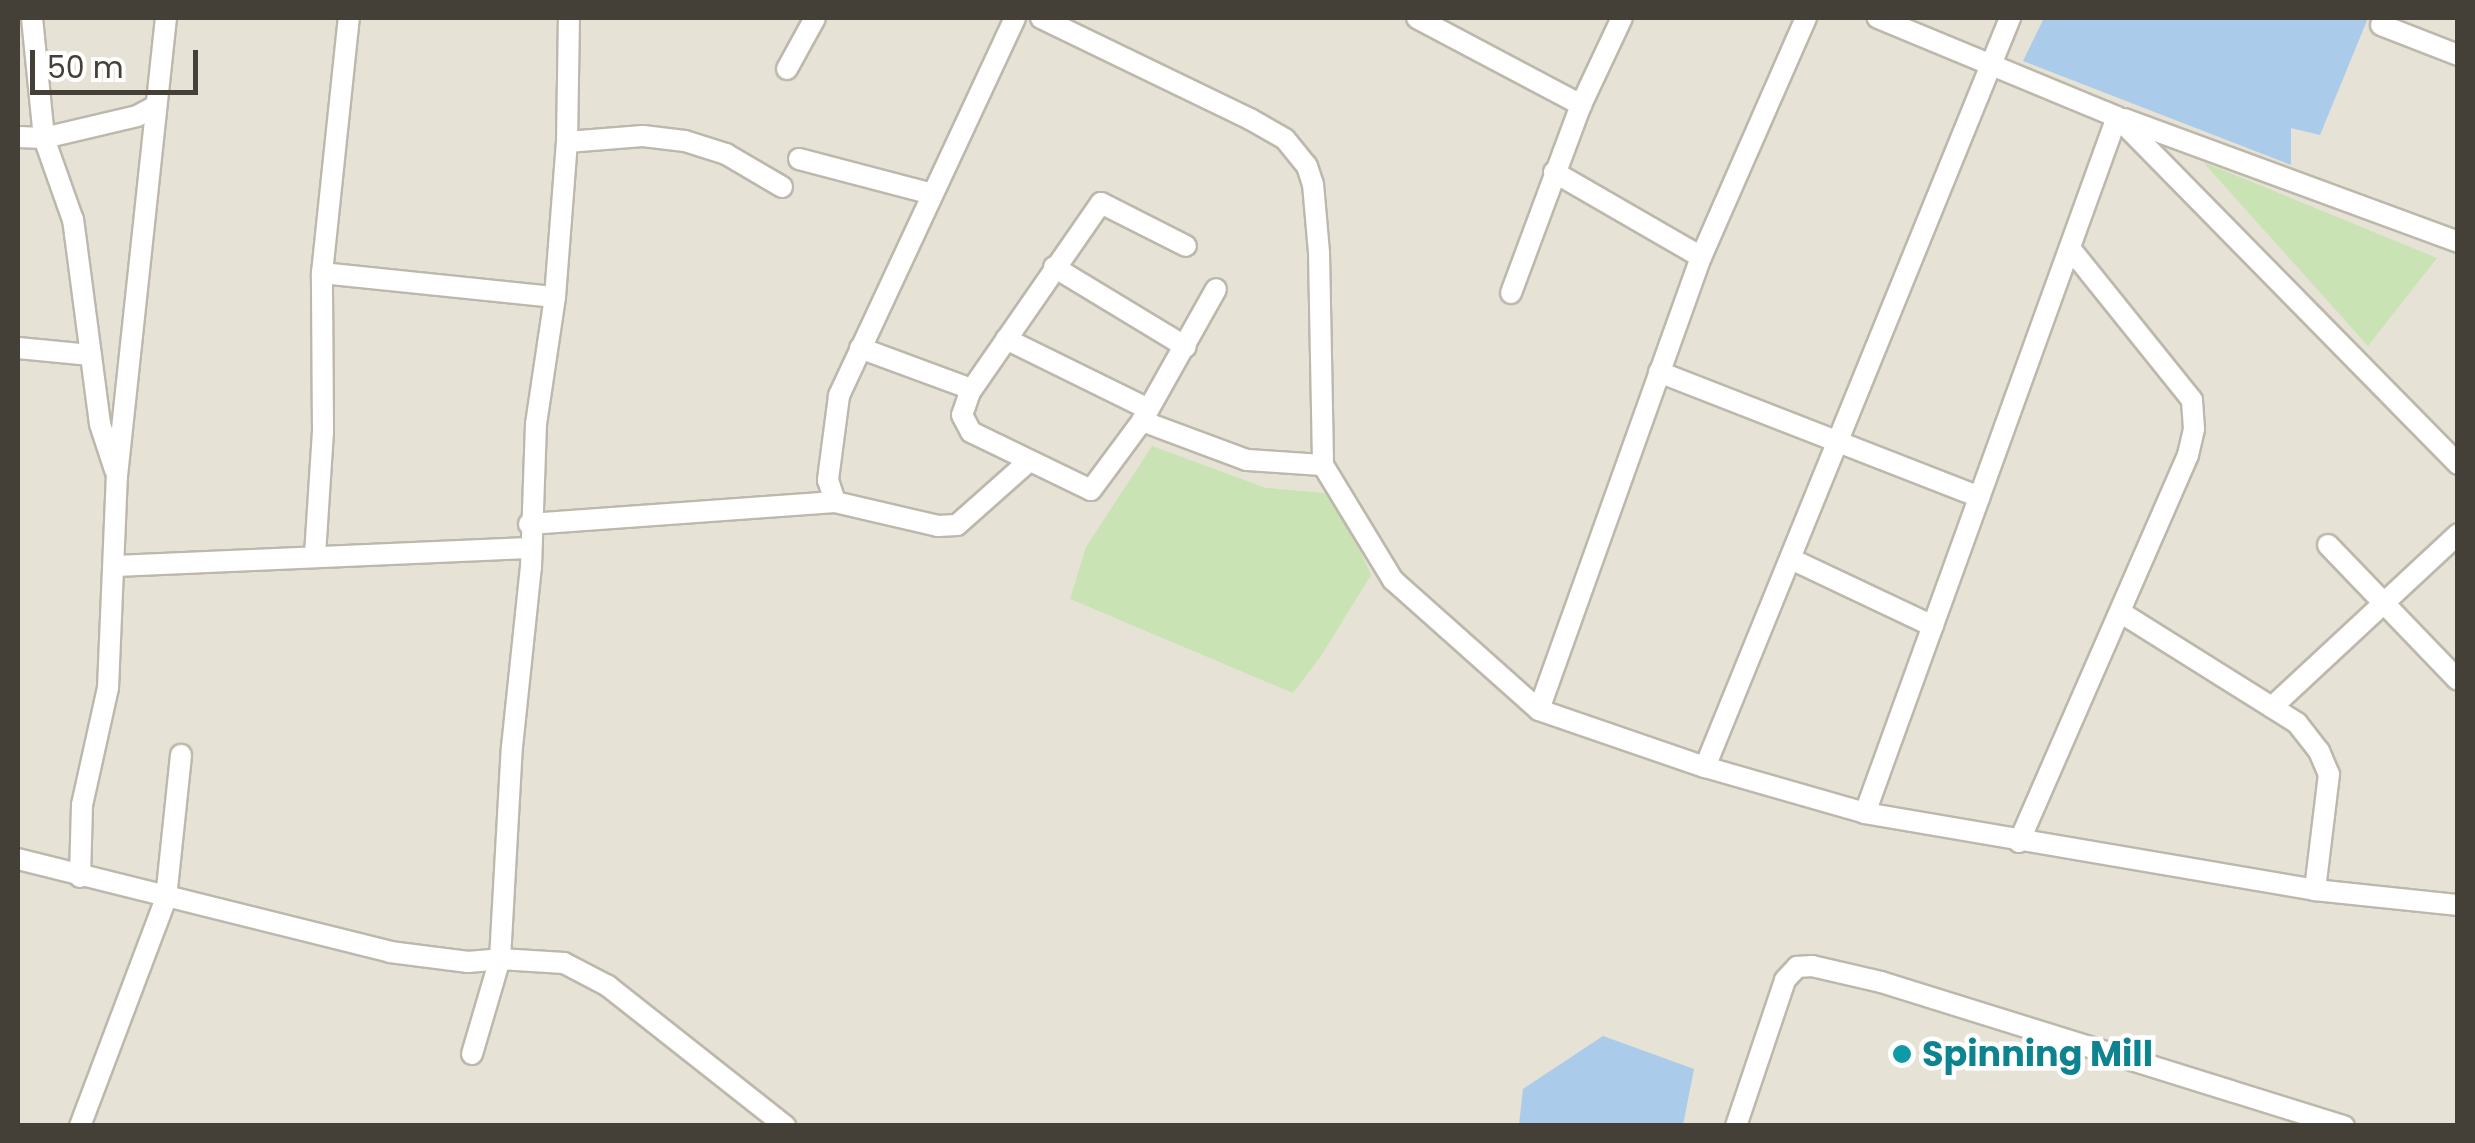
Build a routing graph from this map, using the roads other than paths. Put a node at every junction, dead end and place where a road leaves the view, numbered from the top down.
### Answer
1 (32, 18) edge
2 (166, 18) edge
3 (349, 18) edge
4 (569, 18) edge
5 (815, 18) edge
6 (1015, 18) edge
7 (1041, 18) edge
8 (1417, 18) edge
9 (1622, 18) edge
10 (1806, 18) edge
11 (1878, 18) edge
12 (2010, 18) edge
13 (2381, 24) dead end
14 (2458, 55) edge
15 (1994, 63) junction
16 (787, 68) dead end
17 (1580, 105) junction
18 (156, 106) junction
19 (2117, 117) junction
20 (18, 137) edge
21 (44, 138) junction
22 (566, 142) junction
23 (799, 159) dead end
24 (1554, 172) junction
25 (782, 187) dead end
26 (932, 194) junction
27 (2458, 242) edge
28 (1186, 246) dead end
29 (2070, 248) junction
30 (1701, 257) junction
31 (1054, 267) junction
32 (322, 273) junction
33 (1216, 290) dead end
34 (1511, 293) dead end
35 (555, 297) junction
36 (1006, 339) junction
37 (1186, 347) junction
38 (18, 348) edge
39 (860, 348) junction
40 (91, 355) junction
41 (1659, 372) junction
42 (970, 392) junction
43 (1145, 415) junction
44 (1838, 443) junction
45 (1029, 461) junction
46 (2458, 464) edge
47 (1323, 466) junction
48 (117, 476) junction
49 (1980, 497) junction
50 (835, 502) junction
51 (529, 524) junction
52 (2458, 534) edge
53 (2328, 545) dead end
54 (530, 548) junction
55 (315, 555) junction
56 (1791, 559) junction
57 (114, 566) junction
58 (2385, 602) junction
59 (2120, 612) junction
60 (1933, 626) junction
61 (2458, 680) edge
62 (2272, 707) junction
63 (1538, 710) junction
64 (181, 755) dead end
65 (1705, 767) junction
66 (1865, 813) junction
67 (2019, 842) junction
68 (18, 859) edge
69 (80, 876) junction
70 (2315, 890) junction
71 (166, 898) junction
72 (2458, 905) edge
73 (500, 959) junction
74 (472, 1054) dead end
75 (80, 1126) edge
76 (784, 1126) edge
77 (1736, 1126) edge
78 (2344, 1126) edge

1 - 21 street
2 - 18 street
3 - 32 street
4 - 22 street
5 - 16 street
6 - 26 street
7 - 47 street
8 - 17 street
9 - 17 street
10 - 30 street
11 - 15 street
12 - 15 street
13 - 14 street
15 - 19 street
15 - 44 street
17 - 24 street
18 - 21 street
18 - 48 street
19 - 27 street
19 - 29 street
19 - 46 street
20 - 21 street
21 - 40 street
22 - 25 street
22 - 35 street
23 - 26 street
24 - 30 street
24 - 34 street
26 - 39 street
28 - 31 street
29 - 49 street
29 - 59 street
30 - 41 street
31 - 36 street
31 - 37 street
32 - 35 street
32 - 55 street
33 - 37 street
35 - 51 street
36 - 42 street
36 - 43 street
37 - 43 street
38 - 40 street
39 - 42 street
39 - 50 street
40 - 48 street
41 - 44 street
41 - 63 street
42 - 45 street
43 - 45 street
43 - 47 street
44 - 49 street
44 - 56 street
45 - 50 street
47 - 63 street
48 - 57 street
49 - 60 street
50 - 51 street
51 - 54 street
52 - 58 street
53 - 58 street
54 - 55 street
54 - 73 street
55 - 57 street
56 - 60 street
56 - 65 street
57 - 69 street
58 - 61 street
58 - 62 street
59 - 62 street
59 - 67 street
60 - 66 street
62 - 70 street
63 - 65 street
64 - 71 street
65 - 66 street
66 - 67 street
67 - 70 street
68 - 69 street
69 - 71 street
70 - 72 street
71 - 73 street
71 - 75 street
73 - 74 street
73 - 76 street
77 - 78 street

